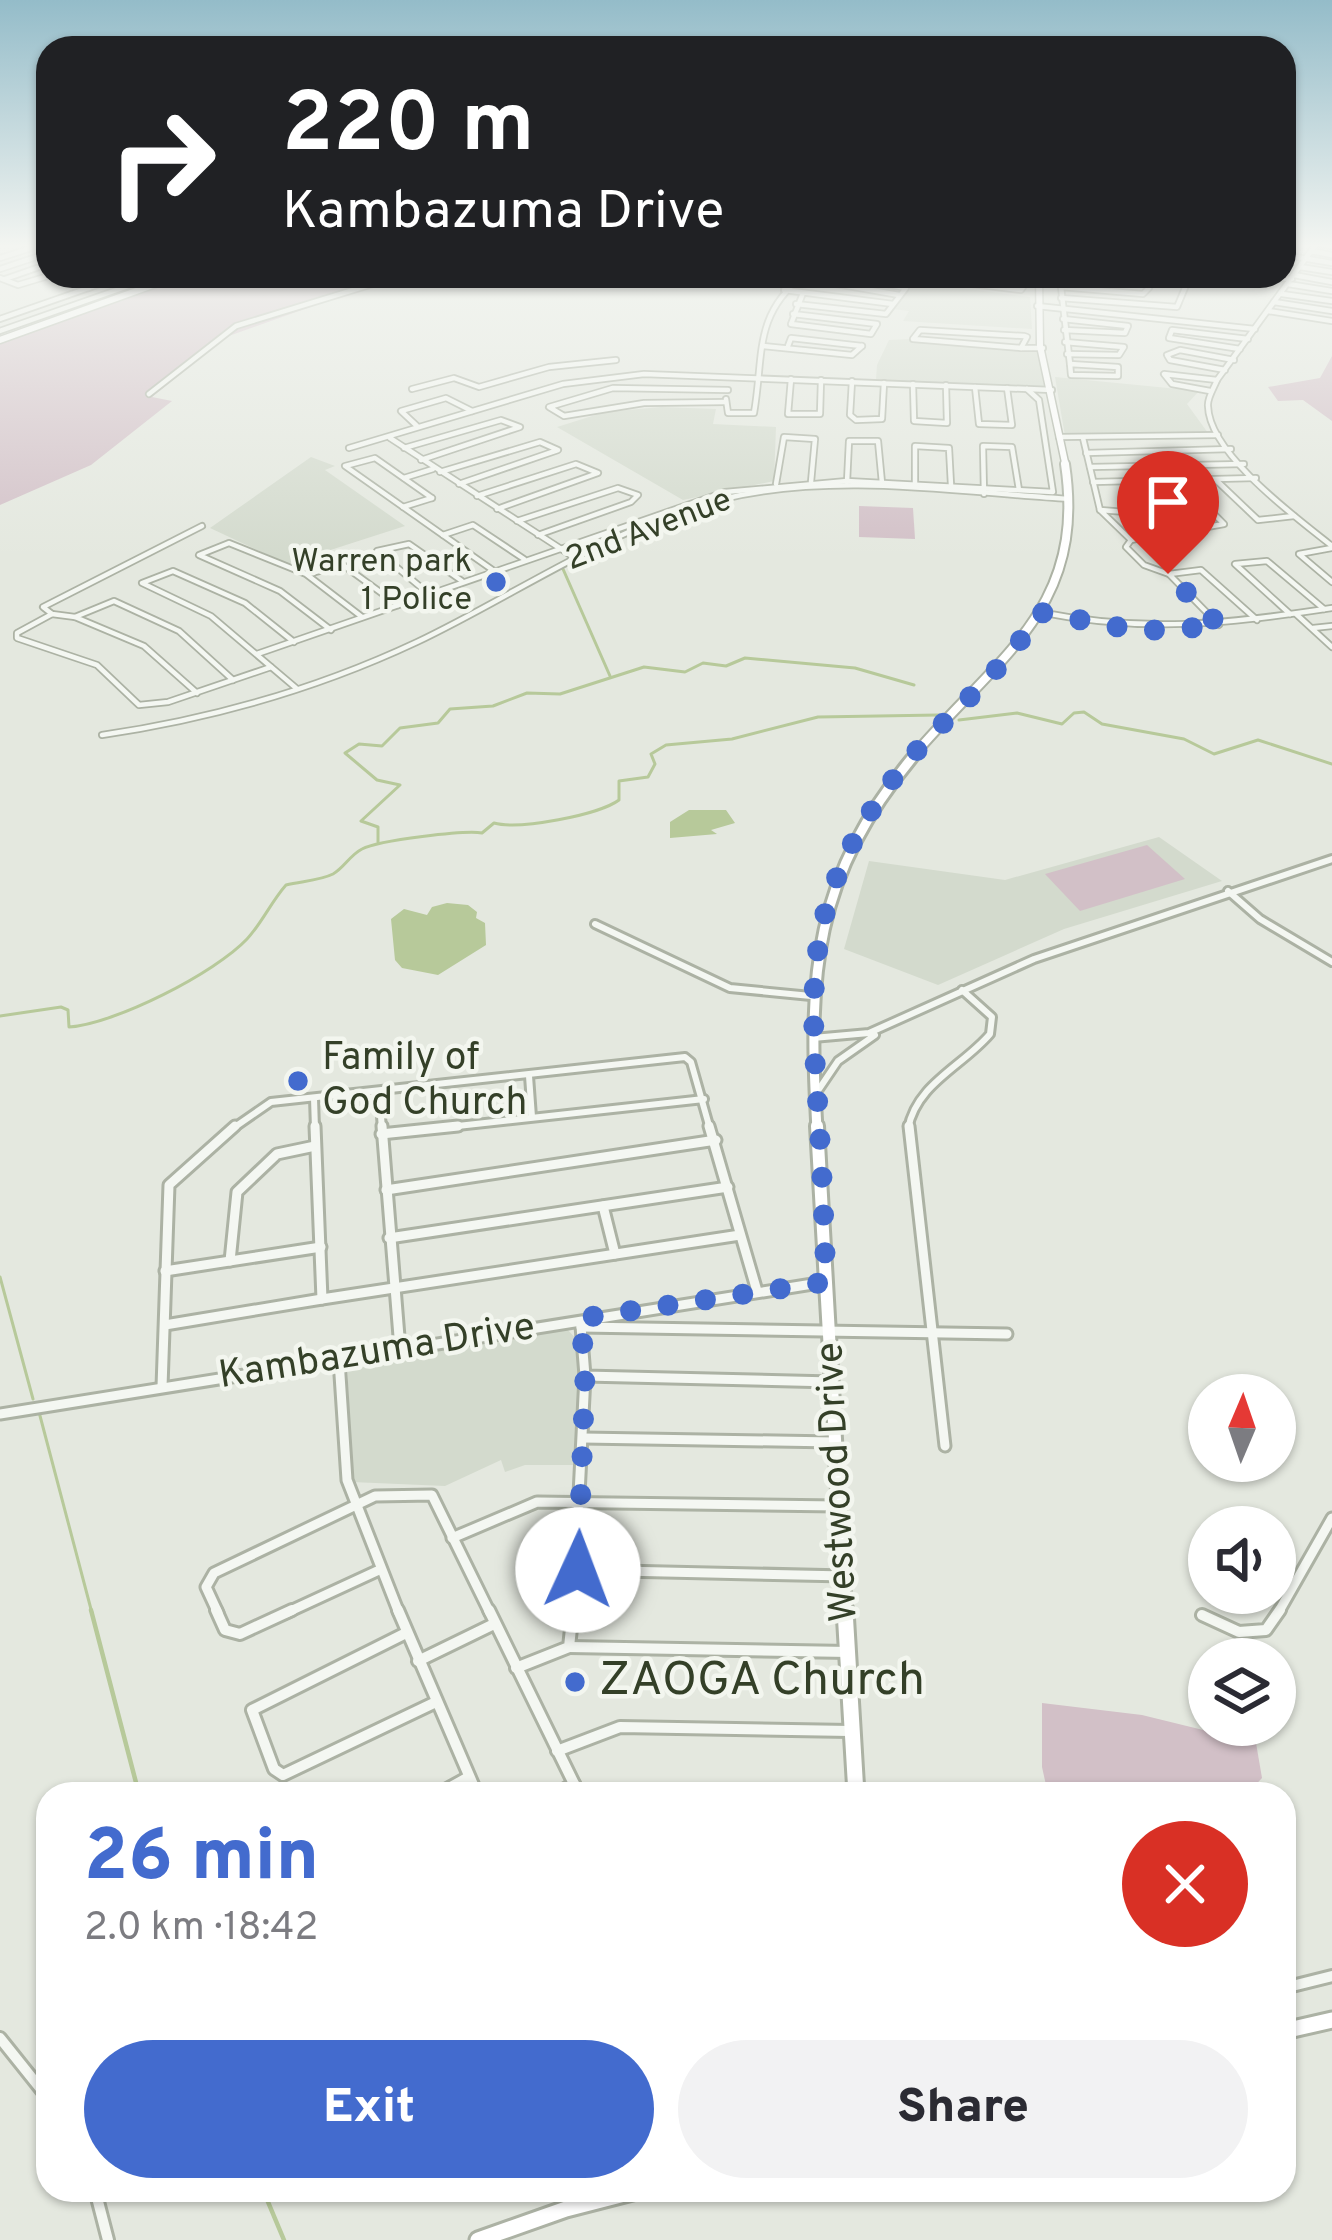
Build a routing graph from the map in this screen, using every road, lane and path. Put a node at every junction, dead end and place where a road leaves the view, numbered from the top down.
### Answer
1 (1042, 348) edge
2 (207, 349) edge
3 (763, 349) edge
4 (806, 349) edge
5 (859, 349) edge
6 (1066, 349) edge
7 (1123, 349) edge
8 (1237, 349) edge
9 (1240, 349) joint
10 (1067, 354) junction
11 (616, 360) dead end
12 (1234, 360) junction
13 (569, 364) junction
14 (1069, 364) junction
15 (1225, 370) junction
16 (731, 376) junction
17 (758, 377) junction
18 (791, 379) junction
19 (820, 380) junction
20 (1217, 380) junction
21 (579, 381) junction
22 (852, 381) junction
23 (884, 382) junction
24 (913, 384) junction
25 (946, 385) junction
26 (975, 386) junction
27 (1007, 388) junction
28 (412, 389) dead end
29 (728, 389) junction
30 (1027, 389) junction
31 (1052, 390) junction
32 (1210, 392) junction
33 (149, 394) dead end
34 (726, 402) junction
35 (472, 411) junction
36 (419, 427) junction
37 (1218, 435) junction
38 (1059, 437) junction
39 (390, 438) junction
40 (1083, 438) junction
41 (349, 448) dead end
42 (404, 448) junction
43 (1232, 449) junction
44 (1086, 453) junction
45 (422, 460) junction
46 (1244, 464) junction
47 (1090, 467) junction
48 (437, 470) junction
49 (404, 478) junction
50 (1256, 478) junction
51 (1216, 480) junction
52 (811, 482) junction
53 (847, 482) junction
54 (1093, 482) junction
55 (1182, 482) junction
56 (882, 483) junction
57 (459, 484) junction
58 (776, 484) junction
59 (1150, 484) junction
60 (831, 485) junction
61 (915, 485) junction
62 (951, 486) junction
63 (1019, 490) junction
64 (984, 492) junction
65 (1053, 495) junction
66 (477, 496) junction
67 (1069, 500) junction
68 (401, 508) junction
69 (497, 509) junction
70 (1099, 510) junction
71 (1294, 515) junction
72 (641, 519) junction
73 (517, 521) junction
74 (650, 525) junction
75 (202, 526) dead end
76 (441, 535) junction
77 (538, 535) junction
78 (1131, 539) junction
79 (1332, 547) edge
80 (559, 548) junction
81 (576, 558) junction
82 (525, 560) junction
83 (494, 571) junction
84 (306, 574) junction
85 (1169, 574) junction
86 (464, 582) junction
87 (1332, 582) edge
88 (429, 594) junction
89 (399, 605) junction
90 (1328, 609) edge
91 (1039, 612) junction
92 (52, 614) junction
93 (1293, 615) junction
94 (75, 617) junction
95 (363, 618) junction
96 (1257, 620) junction
97 (1220, 626) junction
98 (1332, 626) edge
99 (1311, 628) junction
100 (331, 630) junction
101 (294, 642) junction
102 (1332, 647) edge
103 (257, 654) junction
104 (272, 667) junction
105 (233, 680) junction
106 (296, 688) junction
107 (196, 693) junction
108 (103, 736) dead end
109 (1332, 859) edge
110 (1228, 891) junction
111 (595, 924) dead end
112 (1332, 962) edge
113 (962, 990) junction
114 (811, 996) junction
115 (880, 1029) junction
116 (812, 1038) junction
117 (529, 1076) junction
118 (379, 1091) junction
119 (817, 1092) junction
120 (314, 1098) junction
121 (704, 1099) junction
122 (532, 1117) junction
123 (381, 1133) junction
124 (716, 1140) junction
125 (315, 1145) junction
126 (728, 1187) junction
127 (386, 1190) junction
128 (603, 1206) junction
129 (740, 1235) junction
130 (389, 1238) junction
131 (320, 1247) junction
132 (615, 1254) junction
133 (230, 1261) junction
134 (165, 1271) junction
135 (826, 1282) junction
136 (395, 1288) junction
137 (758, 1291) junction
138 (322, 1299) junction
139 (581, 1323) junction
140 (165, 1324) junction
141 (830, 1328) junction
142 (932, 1332) junction
143 (1007, 1334) dead end
144 (400, 1348) junction
145 (339, 1359) junction
146 (585, 1376) junction
147 (834, 1382) junction
148 (162, 1387) junction
149 (0, 1414) edge
150 (583, 1438) junction
151 (836, 1442) junction
152 (945, 1445) dead end
153 (580, 1503) junction
154 (839, 1506) junction
155 (354, 1507) junction
156 (1332, 1518) edge
157 (452, 1538) junction
158 (578, 1570) junction
159 (377, 1571) junction
160 (846, 1576) junction
161 (1202, 1615) dead end
162 (494, 1624) junction
163 (406, 1634) junction
164 (569, 1647) junction
165 (849, 1652) junction
166 (418, 1661) junction
167 (516, 1668) junction
168 (436, 1702) junction
169 (853, 1731) junction
170 (557, 1751) junction
171 (469, 1777) junction
172 (460, 1782) edge
173 (471, 1782) edge
174 (573, 1782) edge
175 (855, 1782) edge
176 (1332, 1976) edge
177 (1296, 1985) edge
178 (1332, 2020) edge
179 (1296, 2028) edge
180 (0, 2038) edge
181 (36, 2083) edge
182 (98, 2202) edge
183 (595, 2202) edge
184 (108, 2240) edge
185 (478, 2240) edge

1 - 31 street, Westwood Drive
2 - 33 street
3 - 17 street
4 - 5 street
6 - 10 street
7 - 10 street
8 - 9 street
9 - 12 street
10 - 14 street
11 - 13 street
12 - 15 street
12 - 15 street
13 - 21 street
13 - 28 street
14 - 14 street
15 - 20 street
16 - 17 street
16 - 21 street
16 - 29 street
17 - 18 street
17 - 34 street
18 - 19 street
18 - 19 street
19 - 22 street
20 - 32 street
20 - 32 street
21 - 35 street
22 - 23 street
22 - 23 street
23 - 24 street
24 - 25 street
24 - 25 street
25 - 26 street
26 - 27 street
26 - 27 street
27 - 30 street
29 - 34 street
29 - 34 street
30 - 31 street
30 - 65 street
31 - 38 street, Westwood Drive
32 - 37 street
35 - 36 street
35 - 36 street
36 - 39 street
37 - 40 street
37 - 43 street
38 - 40 street
38 - 67 street, Westwood Drive
39 - 41 street
39 - 42 street
40 - 44 street
42 - 45 street
42 - 45 street
43 - 44 street
43 - 46 street
44 - 47 street
45 - 48 street
46 - 47 street
46 - 50 street
47 - 54 street
48 - 49 street
48 - 57 street
48 - 57 street
49 - 68 street
49 - 68 street
50 - 51 street
50 - 71 street
51 - 55 street
51 - 71 street
52 - 58 street
52 - 58 street
52 - 60 street
53 - 56 street
53 - 56 street
53 - 60 street
54 - 59 street
54 - 70 street
55 - 59 street
55 - 59 street
56 - 61 street
57 - 66 street
58 - 72 street
60 - 64 street, 2nd Avenue
60 - 74 street, 2nd Avenue
61 - 62 street
61 - 62 street
62 - 64 street
63 - 64 street
63 - 64 street
63 - 65 street
64 - 65 street, 2nd Avenue
65 - 67 street, 2nd Avenue
66 - 69 street
66 - 69 street
67 - 91 street, Westwood Drive
68 - 76 street
69 - 73 street
70 - 78 street
70 - 78 street
71 - 79 street
72 - 74 street
72 - 80 street
73 - 77 street
73 - 77 street
74 - 81 street, 2nd Avenue
75 - 92 street
76 - 82 street
76 - 83 street
77 - 80 street
78 - 85 street
79 - 87 street
80 - 81 street
80 - 82 street
81 - 106 street, 2nd Avenue
82 - 83 street
83 - 86 street
84 - 89 street
84 - 95 street
84 - 100 street
85 - 96 street
85 - 97 street
86 - 88 street
86 - 88 street
88 - 89 street
89 - 95 street
90 - 93 street
90 - 93 street
91 - 97 street
91 - 114 street, Westwood Drive
92 - 94 street
92 - 107 street
93 - 96 street
93 - 99 street
94 - 105 street
94 - 107 street
95 - 100 street
96 - 97 street
98 - 99 street
99 - 102 street
100 - 101 street
101 - 103 street
101 - 103 street
103 - 104 street
104 - 105 street
104 - 106 street
105 - 107 street
106 - 108 street, 2nd Avenue
109 - 110 street
110 - 112 street
110 - 113 street
111 - 114 street
113 - 115 street
113 - 142 street
114 - 116 street, Westwood Drive
115 - 116 street
115 - 119 street
116 - 119 street, Westwood Drive
117 - 118 street
117 - 121 street
117 - 122 street
118 - 120 street
118 - 123 street
119 - 135 street, Westwood Drive
120 - 125 street
120 - 134 street
121 - 122 street
121 - 124 street
122 - 123 street
123 - 127 street
124 - 126 street
124 - 127 street
125 - 131 street
125 - 133 street
126 - 128 street
126 - 129 street
127 - 130 street
128 - 130 street
128 - 132 street
129 - 132 street
129 - 137 street
130 - 136 street
131 - 133 street
131 - 138 street
132 - 136 street
133 - 134 street
134 - 140 street
135 - 137 street, Kambazuma Drive
135 - 141 street, Westwood Drive
136 - 138 street
136 - 144 street
137 - 139 street, Kambazuma Drive
138 - 140 street
139 - 141 street
139 - 144 street, Kambazuma Drive
139 - 146 street
140 - 148 street
141 - 142 street
141 - 147 street, Westwood Drive
142 - 143 street
142 - 152 street
144 - 145 street, Kambazuma Drive
145 - 148 street, Kambazuma Drive
145 - 155 street
146 - 147 street
146 - 150 street
147 - 151 street, Westwood Drive
148 - 149 street, Kambazuma Drive
150 - 151 street
150 - 153 street
151 - 154 street, Westwood Drive
153 - 154 street
153 - 157 street
153 - 158 street
154 - 160 street, Westwood Drive
155 - 157 street
155 - 159 street
155 - 159 street
156 - 161 street
157 - 162 street
158 - 160 street
158 - 164 street
159 - 163 street
160 - 165 street, Westwood Drive
162 - 166 street
162 - 167 street
163 - 166 street
163 - 168 street
164 - 165 street
164 - 167 street
165 - 169 street, Westwood Drive
166 - 168 street
167 - 170 street
168 - 171 street
169 - 170 street
169 - 175 street, Westwood Drive
170 - 174 street
171 - 172 street
171 - 173 street
176 - 177 street
178 - 179 street
180 - 181 street
182 - 184 street
183 - 185 street

